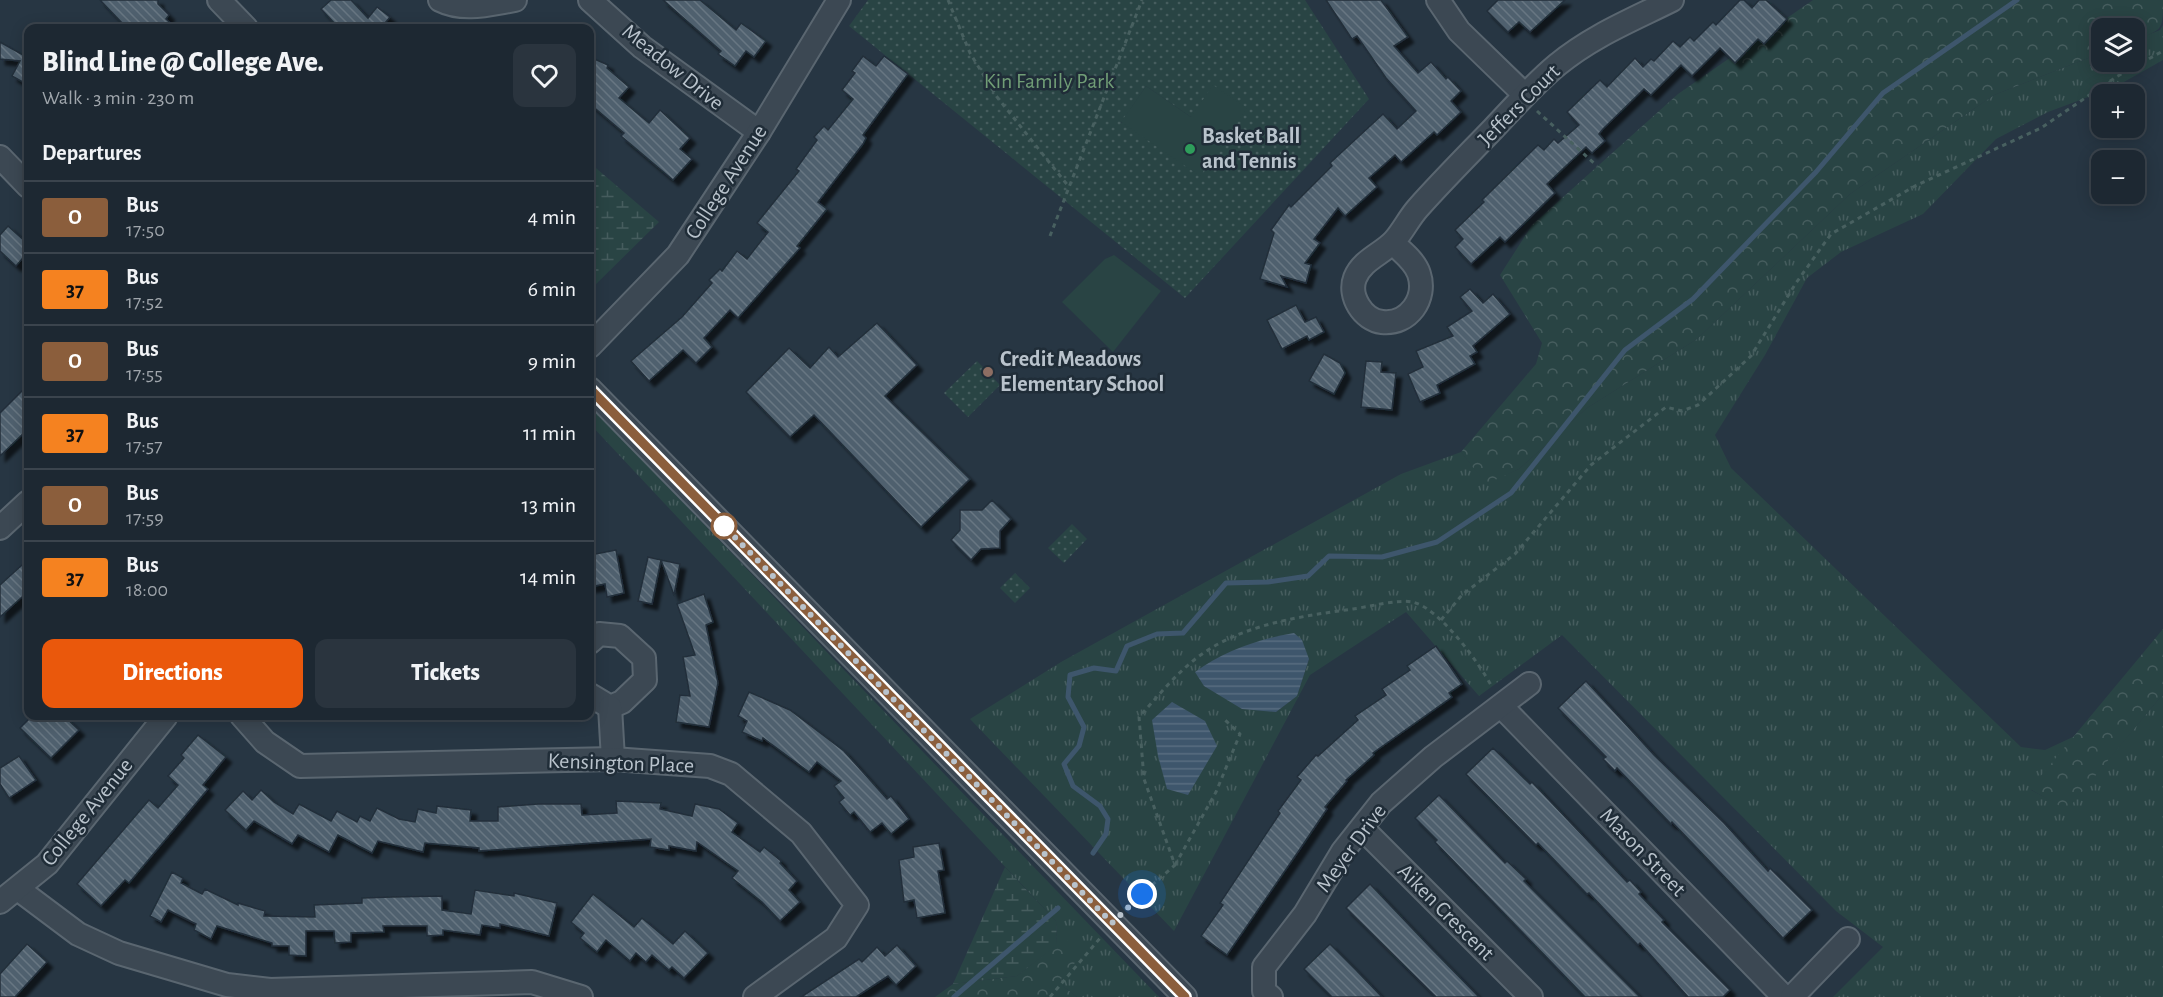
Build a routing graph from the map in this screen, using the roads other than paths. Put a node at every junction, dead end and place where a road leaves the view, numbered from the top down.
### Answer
1 (219, 0) edge
2 (440, 0) edge
3 (515, 0) edge
4 (590, 0) edge
5 (839, 0) edge
6 (1438, 0) edge
7 (1672, 0) edge
8 (242, 24) edge
9 (1524, 97) junction
10 (759, 132) junction
11 (0, 157) edge
12 (24, 182) edge
13 (1393, 243) dead end
14 (594, 342) edge
15 (594, 393) edge
16 (24, 506) edge
17 (0, 528) edge
18 (594, 638) edge
19 (1529, 684) dead end
20 (594, 698) edge
21 (1501, 706) junction
22 (610, 707) junction
23 (163, 720) edge
24 (246, 720) edge
25 (614, 759) junction
26 (1362, 828) junction
27 (9, 896) edge
28 (1848, 939) dead end
29 (1268, 994) edge
30 (581, 997) edge
31 (754, 997) edge
32 (1185, 997) edge
33 (1531, 997) edge
34 (1784, 997) edge
35 (1792, 997) edge

1 - 8 street
2 - 3 street
4 - 10 street, Meadow Drive
5 - 10 street, College Avenue
6 - 9 street
7 - 9 street, Jeffers Court
9 - 13 street, Jeffers Court
10 - 14 street, College Avenue
11 - 12 street
15 - 32 street
16 - 17 street
18 - 22 street
19 - 21 street, Meyer Drive
20 - 22 street
21 - 26 street, Meyer Drive
21 - 34 street, Mason Street
22 - 25 street
23 - 27 street, College Avenue
24 - 25 street, Kensington Place
25 - 31 street, Kensington Place
26 - 29 street, Meyer Drive
26 - 33 street, Aiken Crescent
27 - 30 street
28 - 35 street

